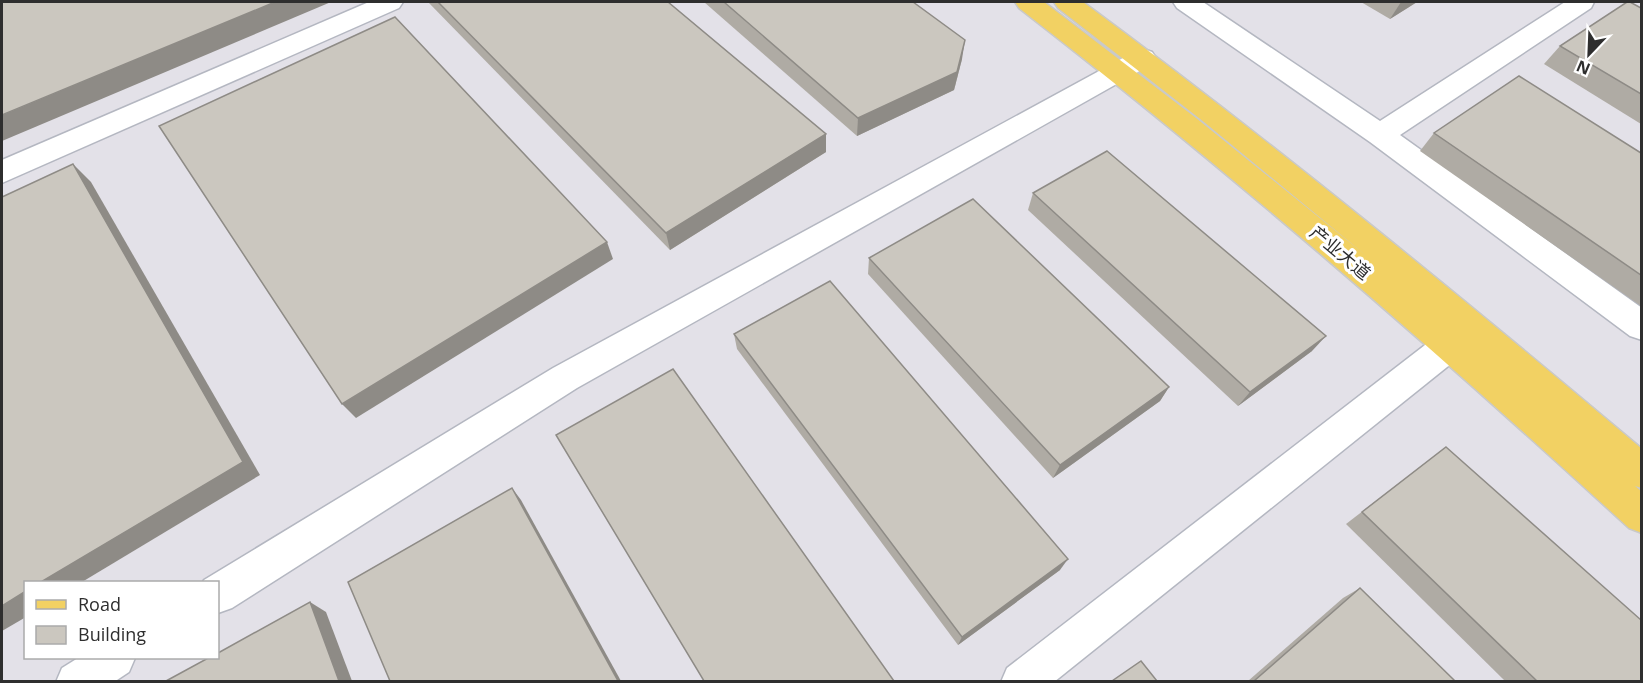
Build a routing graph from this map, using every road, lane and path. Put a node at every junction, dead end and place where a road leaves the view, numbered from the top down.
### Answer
1 (390, 2) edge
2 (1028, 2) edge
3 (1066, 2) edge
4 (1186, 2) edge
5 (1582, 2) edge
6 (1131, 64) junction
7 (1380, 135) junction
8 (2, 172) edge
9 (1641, 326) edge
10 (1450, 345) junction
11 (1641, 472) edge
12 (1641, 516) edge
13 (219, 593) edge
14 (112, 659) edge
15 (76, 681) edge
16 (1021, 681) edge

1 - 8 street
2 - 6 main road, 产业大道
3 - 6 main road, 产业大道
4 - 7 street
5 - 7 street
6 - 10 main road, 产业大道
6 - 11 main road, 产业大道
6 - 13 street
7 - 9 street
10 - 12 main road, 产业大道
10 - 16 street
14 - 15 street

